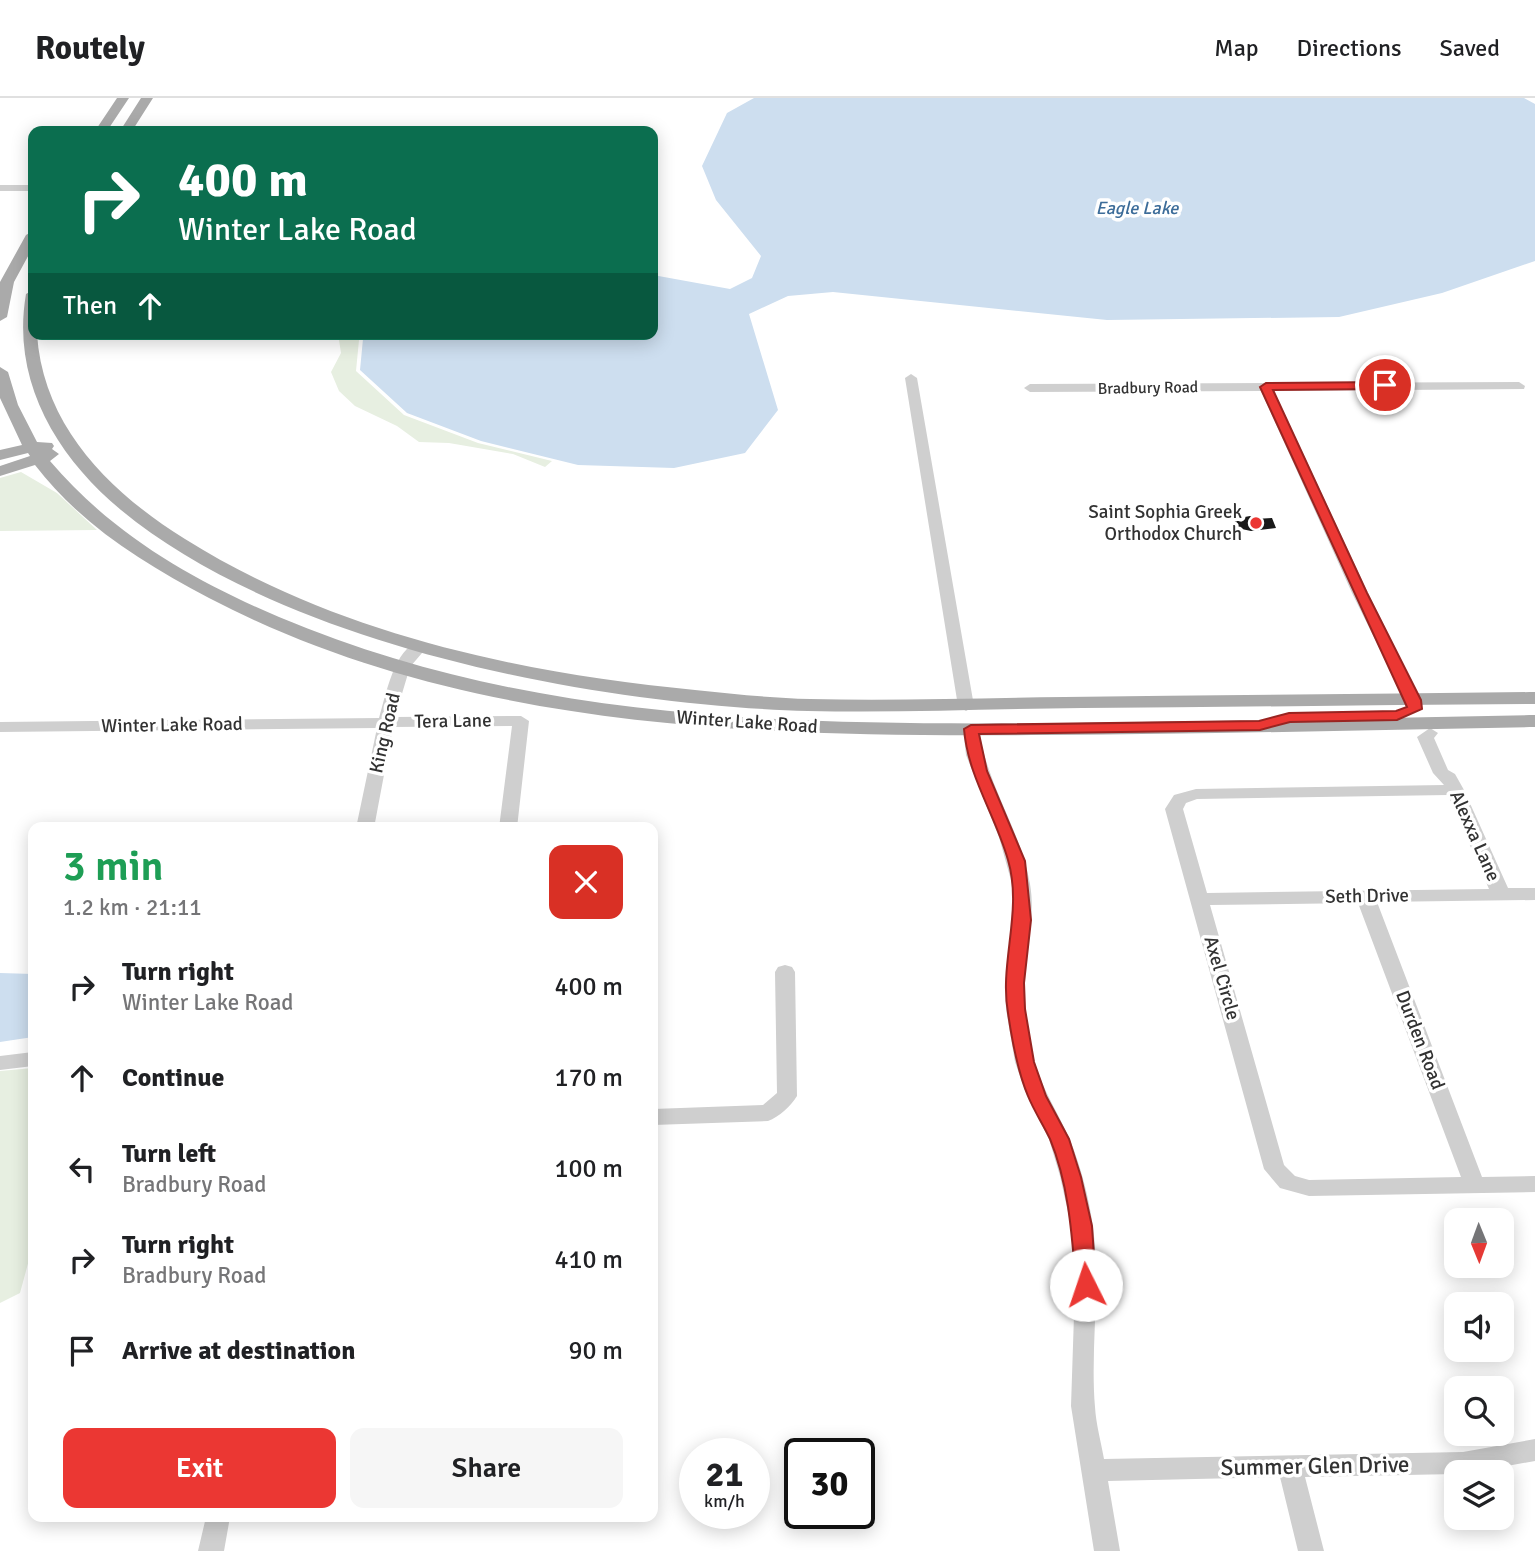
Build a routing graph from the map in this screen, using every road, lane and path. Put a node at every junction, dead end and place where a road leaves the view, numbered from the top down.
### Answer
1 (122, 98) edge
2 (147, 98) edge
3 (104, 126) edge
4 (129, 126) edge
5 (0, 188) edge
6 (28, 188) edge
7 (28, 244) edge
8 (0, 317) edge
9 (30, 340) edge
10 (0, 372) edge
11 (911, 378) dead end
12 (1519, 386) dead end
13 (1266, 387) junction
14 (1030, 388) dead end
15 (69, 445) junction
16 (37, 453) junction
17 (0, 455) edge
18 (0, 471) edge
19 (420, 646) junction
20 (402, 666) junction
21 (1535, 698) edge
22 (1413, 700) junction
23 (1142, 704) junction
24 (966, 706) junction
25 (1535, 710) edge
26 (1535, 721) edge
27 (386, 722) junction
28 (1260, 726) junction
29 (0, 727) edge
30 (1428, 728) junction
31 (971, 729) junction
32 (1020, 729) junction
33 (1452, 784) junction
34 (366, 822) edge
35 (509, 822) edge
36 (1501, 894) junction
37 (1535, 894) edge
38 (1365, 896) junction
39 (1199, 899) junction
40 (785, 972) dead end
41 (28, 1060) edge
42 (0, 1063) edge
43 (658, 1117) edge
44 (1535, 1184) edge
45 (1475, 1185) junction
46 (1535, 1450) edge
47 (1290, 1467) junction
48 (1094, 1470) junction
49 (217, 1522) edge
50 (211, 1551) edge
51 (1107, 1551) edge
52 (1311, 1551) edge

1 - 3 main road
2 - 4 main road
5 - 6 street
7 - 8 main road
9 - 15 main road, Winter Lake Road
10 - 16 main road, Winter Lake Road
11 - 24 street
12 - 13 street, Bradbury Road
13 - 14 street, Bradbury Road
13 - 22 street
15 - 16 main road
15 - 19 main road, Winter Lake Road
16 - 17 main road
16 - 18 main road
16 - 20 main road, Winter Lake Road
19 - 20 street, King Road
19 - 24 main road, Winter Lake Road
20 - 27 street, King Road
20 - 31 main road, Winter Lake Road
21 - 22 main road, Winter Lake Road
22 - 23 main road, Winter Lake Road
22 - 28 main road
23 - 24 main road, Winter Lake Road
23 - 32 main road
25 - 30 main road
26 - 30 main road, Winter Lake Road
27 - 29 street, Winter Lake Road
27 - 34 street, King Road
27 - 35 street, Tera Lane
28 - 30 main road, Winter Lake Road
28 - 32 main road, Winter Lake Road
30 - 33 street, Alexxa Lane
31 - 32 main road, Winter Lake Road
31 - 48 street
33 - 36 street, Alexxa Lane
33 - 39 street, Axel Circle
36 - 37 street, Seth Drive
36 - 38 street, Seth Drive
38 - 39 street, Seth Drive
38 - 45 street, Durden Road
39 - 45 street, Axel Circle
40 - 43 street
41 - 42 street
44 - 45 street, Axel Circle
46 - 47 street, Summer Glen Drive
47 - 48 street, Summer Glen Drive
47 - 52 street
48 - 51 street
49 - 50 street

